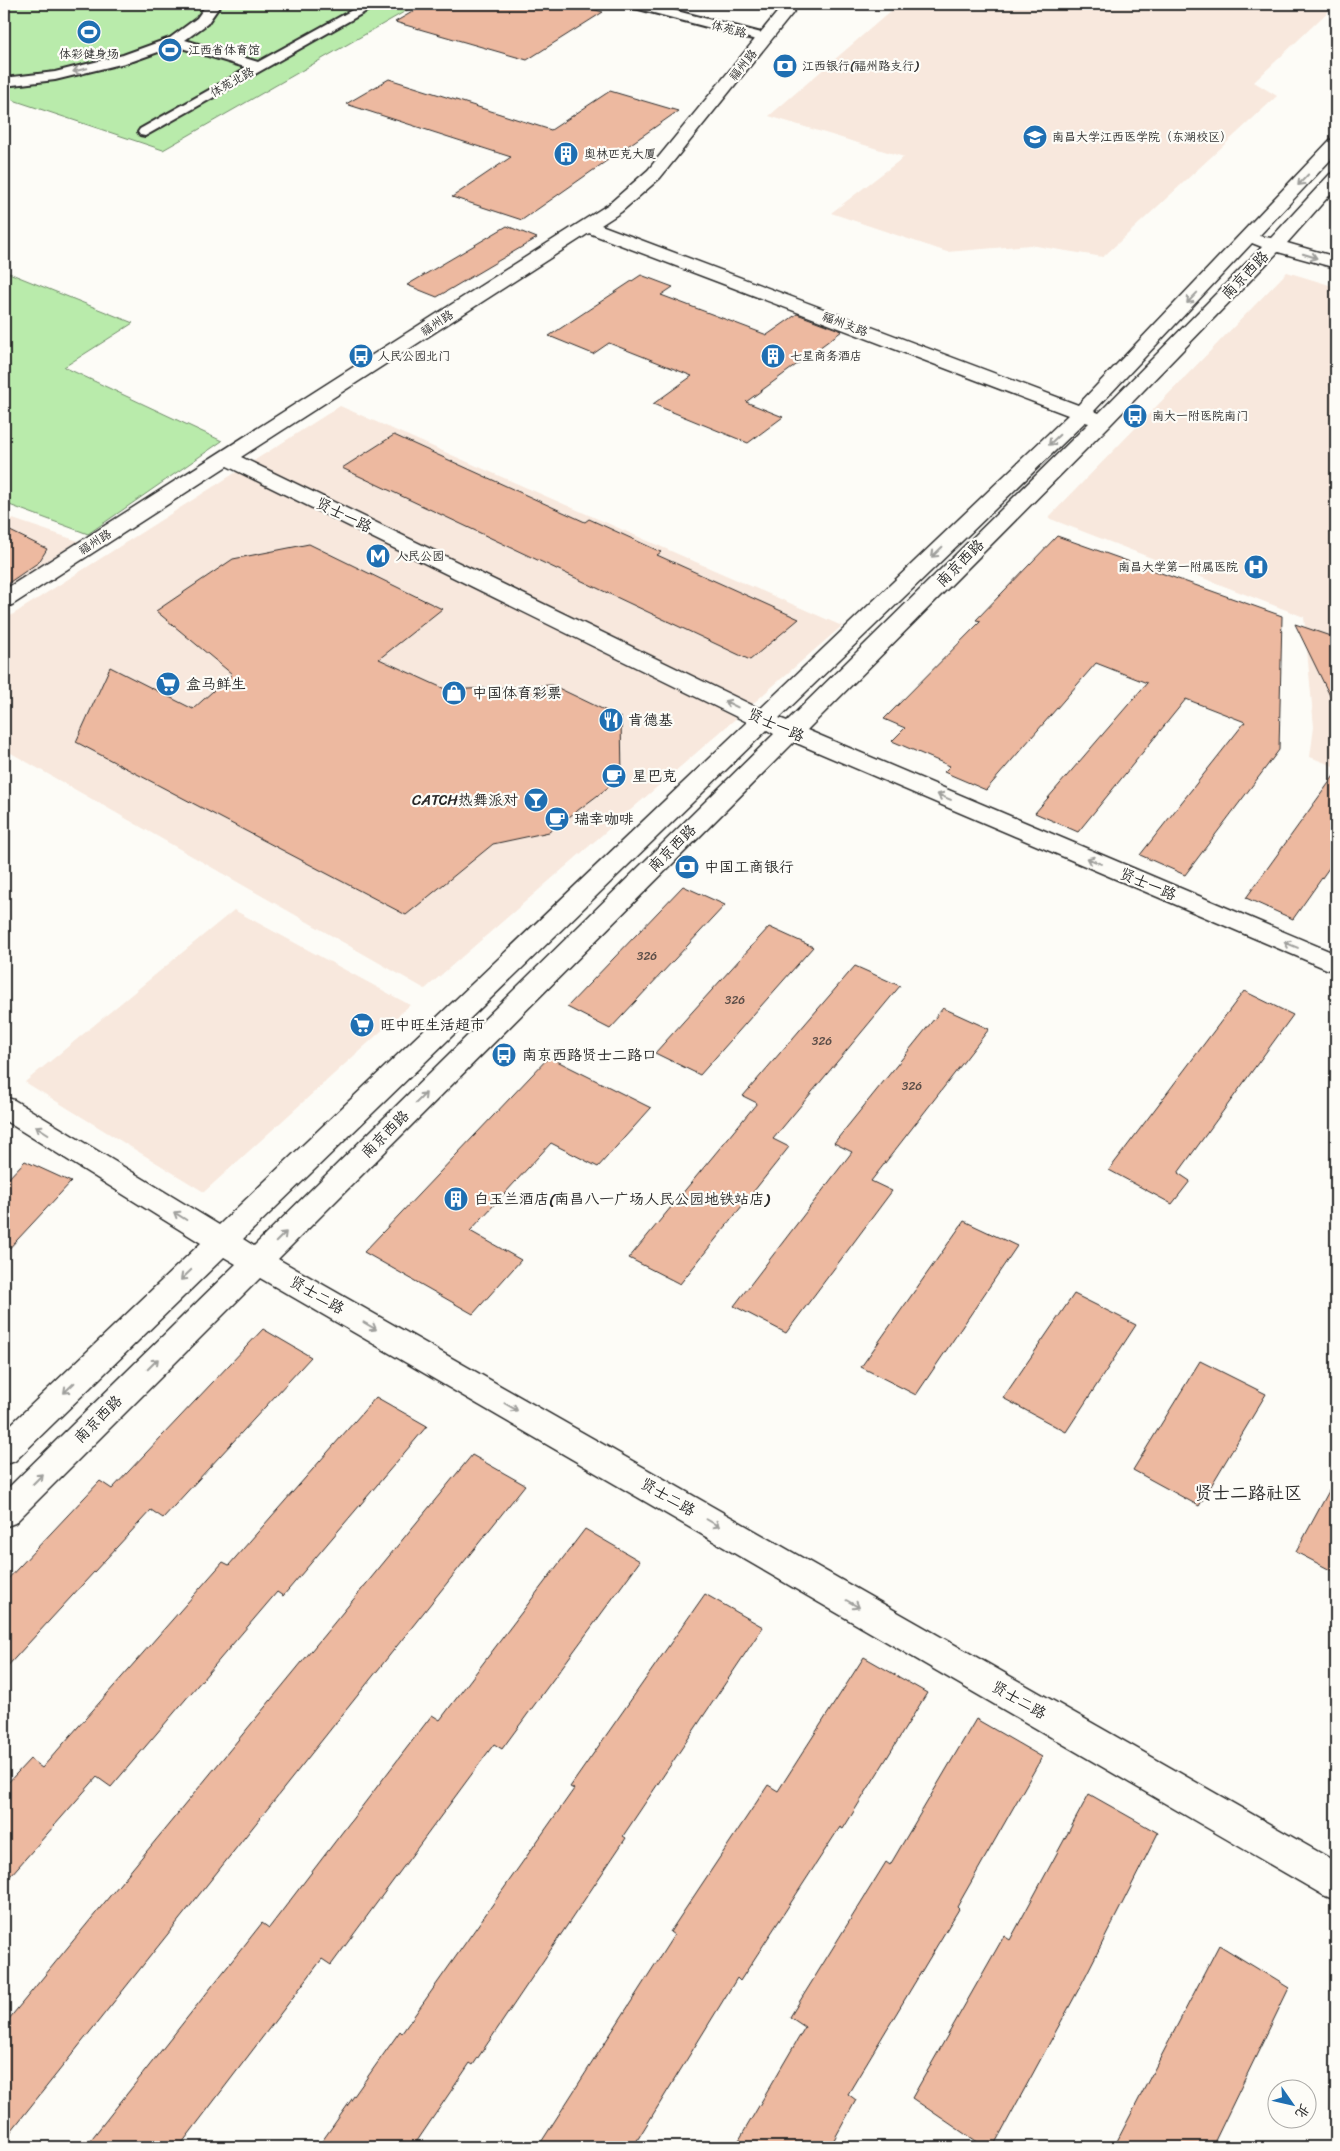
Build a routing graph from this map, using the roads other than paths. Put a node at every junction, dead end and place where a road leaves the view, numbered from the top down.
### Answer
1 (214, 4) edge
2 (372, 4) edge
3 (636, 4) edge
4 (792, 4) edge
5 (764, 38) junction
6 (175, 41) junction
7 (259, 67) junction
8 (4, 82) edge
9 (145, 132) dead end
10 (1336, 144) edge
11 (1336, 178) edge
12 (587, 226) junction
13 (1249, 238) junction
14 (1275, 245) junction
15 (1336, 264) edge
16 (1092, 417) junction
17 (228, 458) junction
18 (4, 600) edge
19 (763, 720) junction
20 (790, 731) junction
21 (1336, 964) edge
22 (4, 1107) edge
23 (222, 1241) junction
24 (257, 1261) junction
25 (4, 1451) edge
26 (4, 1514) edge
27 (1336, 1882) edge

1 - 6 street
2 - 7 street, 体苑北路
3 - 5 street, 体苑路
4 - 5 street, 福州路
5 - 12 street, 福州路
6 - 7 street
6 -> 8 street
7 - 9 street, 体苑北路
10 -> 13 street, 南京西路
11 - 14 street, 南京西路
12 - 16 street, 福州支路
12 - 17 street, 福州路
13 - 14 street
13 -> 16 street, 南京西路
14 -> 15 street
14 - 16 street, 南京西路
16 -> 19 street, 南京西路
16 - 20 street, 南京西路
17 - 18 street, 福州路
19 -> 17 street, 贤士一路
19 - 20 street, 贤士一路
19 - 23 street, 南京西路
21 -> 20 street, 贤士一路
24 -> 20 street, 南京西路
23 -> 22 street, 贤士二路
23 - 24 street, 贤士二路
23 -> 25 street, 南京西路
26 -> 24 street, 南京西路
24 -> 27 street, 贤士二路

